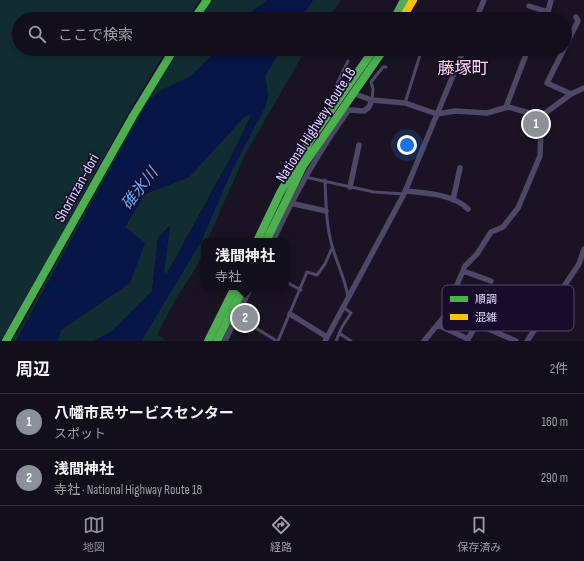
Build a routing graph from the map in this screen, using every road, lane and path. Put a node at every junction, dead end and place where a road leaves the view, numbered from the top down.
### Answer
1 (207, 0) edge
2 (404, 0) edge
3 (413, 0) edge
4 (484, 0) edge
5 (551, 0) edge
6 (529, 6) dead end
7 (199, 12) edge
8 (398, 12) edge
9 (406, 12) edge
10 (479, 12) edge
11 (576, 17) dead end
12 (572, 33) edge
13 (170, 56) edge
14 (369, 56) edge
15 (379, 56) edge
16 (422, 56) edge
17 (461, 56) edge
18 (525, 56) edge
19 (561, 56) edge
20 (348, 61) dead end
21 (386, 67) dead end
22 (584, 88) edge
23 (344, 90) junction
24 (353, 94) junction
25 (571, 94) junction
26 (372, 100) junction
27 (405, 103) junction
28 (506, 107) junction
29 (436, 114) junction
30 (544, 114) junction
31 (359, 145) dead end
32 (460, 168) dead end
33 (304, 176) junction
34 (325, 180) junction
35 (350, 187) junction
36 (404, 193) junction
37 (453, 200) junction
38 (290, 203) junction
39 (468, 208) dead end
40 (326, 210) junction
41 (259, 238) edge
42 (268, 238) edge
43 (274, 238) edge
44 (332, 248) junction
45 (584, 249) edge
46 (463, 271) junction
47 (490, 281) dead end
48 (289, 284) edge
49 (457, 285) edge
50 (565, 285) edge
51 (234, 290) edge
52 (242, 290) edge
53 (250, 290) edge
54 (301, 290) junction
55 (348, 299) junction
56 (343, 307) junction
57 (290, 314) junction
58 (236, 319) junction
59 (442, 320) edge
60 (438, 325) junction
61 (442, 327) edge
62 (451, 331) edge
63 (473, 331) edge
64 (493, 331) edge
65 (534, 331) edge
66 (339, 333) junction
67 (326, 339) edge
68 (6, 341) edge
69 (208, 341) edge
70 (217, 341) edge
71 (225, 341) edge
72 (278, 341) edge
73 (335, 341) edge
74 (352, 341) edge
75 (424, 341) edge
76 (516, 341) edge
77 (527, 341) edge

1 - 7 main road
2 - 8 main road
3 - 9 main road
4 - 10 street
5 - 6 street
11 - 12 street
13 - 68 main road, Shorinzan-dori
14 - 23 main road, National Highway Route 18
15 - 24 main road, National Highway Route 18
16 - 27 lane
17 - 29 street
18 - 28 street
19 - 25 street
20 - 23 lane
21 - 26 lane
22 - 25 street
23 - 24 street
23 - 41 main road, National Highway Route 18
24 - 26 street
24 - 42 main road, National Highway Route 18
25 - 30 street
26 - 27 street
26 - 33 street
27 - 29 street
28 - 29 street
28 - 30 street
29 - 36 street
30 - 46 street
31 - 35 street
32 - 37 street
33 - 34 lane
33 - 38 street
34 - 35 lane
34 - 40 lane
35 - 36 lane
36 - 37 street
36 - 55 street
37 - 39 street
38 - 40 street
38 - 43 street
40 - 44 lane
44 - 54 lane
44 - 55 lane
45 - 50 street
46 - 47 street
46 - 49 street
48 - 54 lane
51 - 69 main road
52 - 70 main road
53 - 58 street
54 - 57 lane
55 - 56 street
56 - 66 lane
56 - 67 street
57 - 67 street
57 - 72 lane
58 - 71 street
58 - 72 lane
59 - 60 street
60 - 61 street
60 - 75 street
62 - 63 street
64 - 76 street
65 - 77 street
66 - 73 lane
66 - 74 lane
67 - 73 lane

